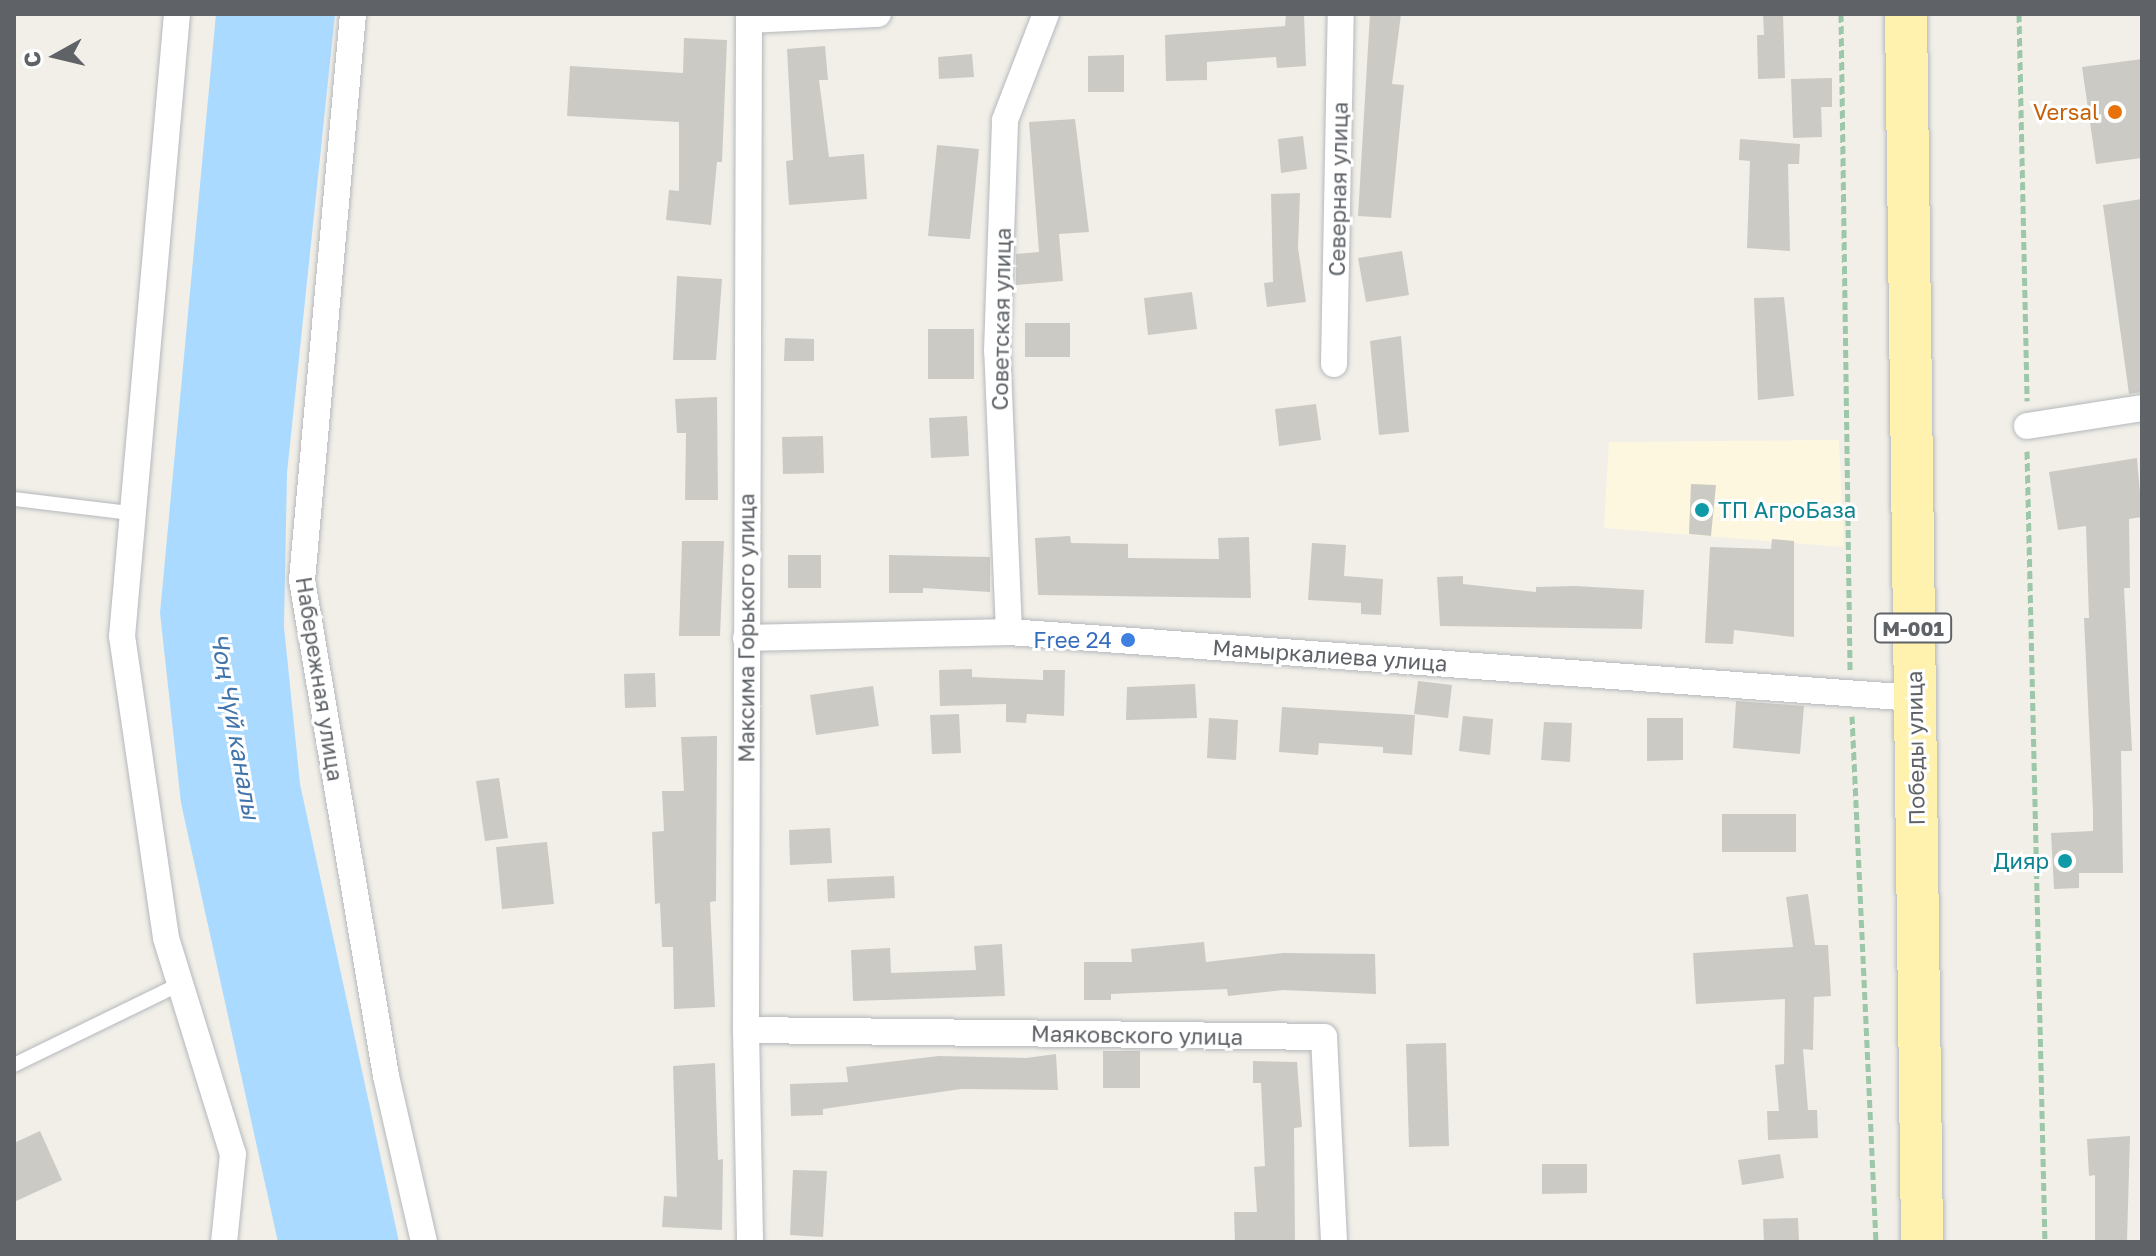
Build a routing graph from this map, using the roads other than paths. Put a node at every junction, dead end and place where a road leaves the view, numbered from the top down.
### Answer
1 (177, 14) edge
2 (353, 14) edge
3 (878, 14) edge
4 (1046, 14) edge
5 (1341, 14) edge
6 (1906, 14) edge
7 (749, 17) edge
8 (1334, 364) dead end
9 (2142, 408) edge
10 (2027, 426) road end
11 (14, 499) edge
12 (130, 513) junction
13 (1009, 632) junction
14 (746, 638) junction
15 (1915, 698) junction
16 (180, 984) junction
17 (746, 1030) junction
18 (14, 1065) edge
19 (224, 1242) edge
20 (424, 1242) edge
21 (750, 1242) edge
22 (1334, 1242) edge
23 (1922, 1242) edge

1 - 12 street
2 - 20 street, Набережная улица
3 - 7 street
4 - 13 street, Советская улица
5 - 8 street, Северная улица
6 - 15 main road, Победы улица / М-001
7 - 14 street, Максима Горького улица
9 - 10 street
11 - 12 lane
12 - 16 street
13 - 14 street, Мамыркалиева улица
13 - 15 street, Мамыркалиева улица
14 - 17 street, Максима Горького улица
15 - 23 main road, Победы улица / М-001
16 - 18 lane
16 - 19 street
17 - 21 street, Максима Горького улица
17 - 22 street, Маяковского улица

